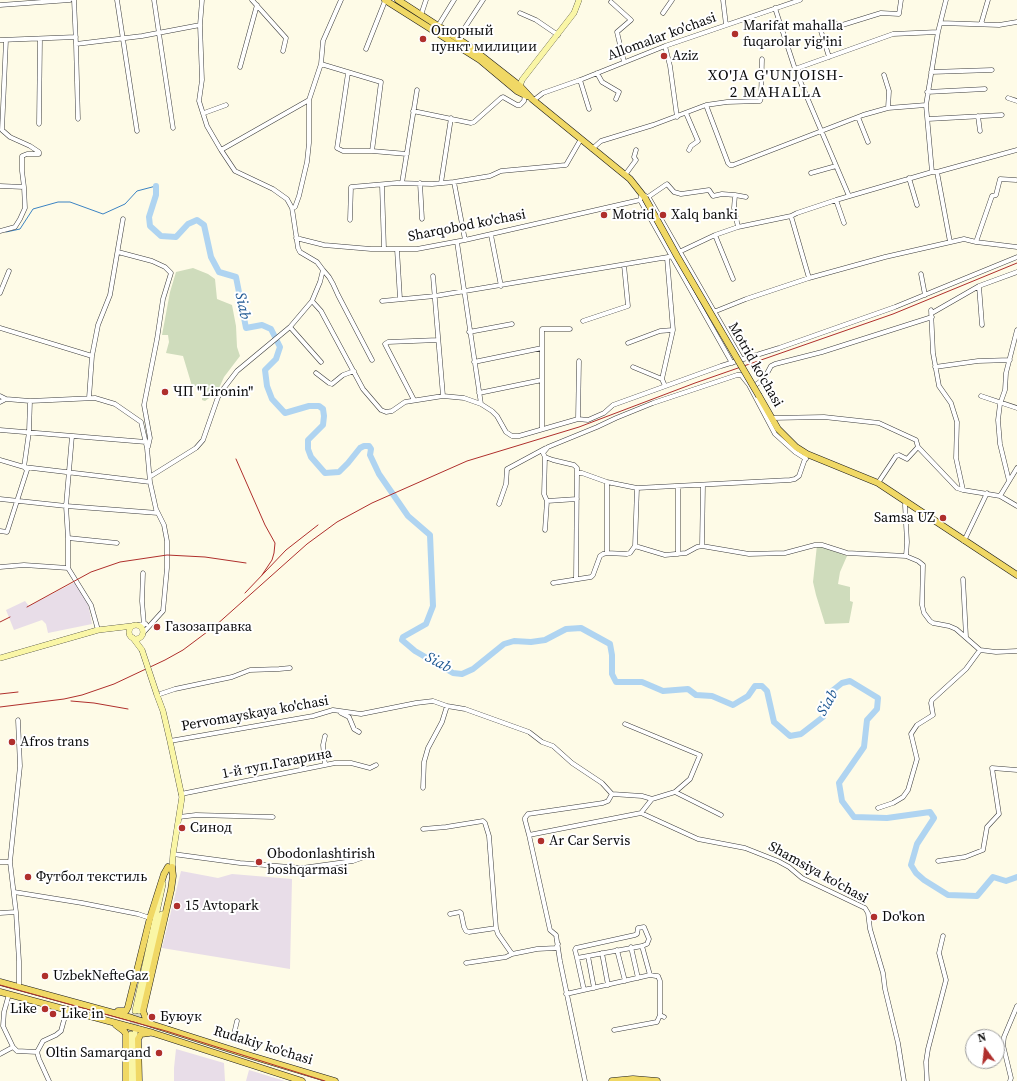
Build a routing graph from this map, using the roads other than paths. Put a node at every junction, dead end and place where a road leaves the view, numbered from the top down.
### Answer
1 (70, 0) edge
2 (74, 0) edge
3 (117, 0) edge
4 (154, 0) edge
5 (202, 0) edge
6 (252, 0) edge
7 (341, 0) edge
8 (385, 0) edge
9 (398, 0) edge
10 (426, 0) edge
11 (454, 0) edge
12 (483, 0) edge
13 (579, 0) edge
14 (672, 0) edge
15 (723, 0) edge
16 (780, 0) edge
17 (800, 0) edge
18 (901, 0) edge
19 (946, 0) edge
20 (988, 0) edge
21 (611, 2) dead end
22 (0, 5) edge
23 (257, 6) junction
24 (782, 6) junction
25 (775, 8) junction
26 (520, 13) dead end
27 (663, 13) dead end
28 (421, 15) junction
29 (1017, 22) edge
30 (941, 23) junction
31 (981, 24) junction
32 (200, 25) junction
33 (726, 25) junction
34 (438, 26) junction
35 (938, 32) junction
36 (158, 33) junction
37 (558, 35) junction
38 (76, 37) junction
39 (124, 38) junction
40 (458, 38) junction
41 (40, 39) junction
42 (0, 40) edge
43 (6, 40) junction
44 (76, 44) junction
45 (665, 46) junction
46 (366, 49) dead end
47 (283, 51) dead end
48 (829, 57) junction
49 (762, 59) dead end
50 (624, 62) junction
51 (321, 64) junction
52 (240, 67) dead end
53 (795, 69) junction
54 (992, 70) dead end
55 (931, 72) junction
56 (348, 73) junction
57 (597, 73) junction
58 (884, 75) dead end
59 (580, 80) junction
60 (520, 86) junction
61 (985, 89) dead end
62 (417, 90) dead end
63 (927, 92) junction
64 (525, 95) junction
65 (1008, 98) dead end
66 (616, 99) dead end
67 (309, 100) junction
68 (533, 100) junction
69 (1017, 101) edge
70 (226, 105) dead end
71 (706, 105) junction
72 (926, 105) junction
73 (888, 108) junction
74 (589, 109) dead end
75 (413, 111) junction
76 (204, 113) junction
77 (686, 113) junction
78 (1002, 115) dead end
79 (677, 116) junction
80 (978, 116) junction
81 (451, 118) junction
82 (858, 118) junction
83 (78, 119) dead end
84 (928, 119) junction
85 (39, 124) dead end
86 (173, 128) dead end
87 (137, 131) dead end
88 (980, 131) dead end
89 (821, 132) junction
90 (581, 139) junction
91 (868, 142) dead end
92 (592, 149) junction
93 (221, 150) junction
94 (636, 150) dead end
95 (689, 150) dead end
96 (1017, 150) edge
97 (372, 151) junction
98 (407, 154) junction
99 (836, 166) junction
100 (932, 172) junction
101 (937, 172) junction
102 (811, 173) dead end
103 (625, 175) junction
104 (909, 178) junction
105 (1016, 180) edge
106 (454, 182) junction
107 (420, 183) junction
108 (441, 183) junction
109 (382, 184) junction
110 (402, 184) junction
111 (0, 186) edge
112 (24, 187) junction
113 (734, 195) junction
114 (849, 196) junction
115 (644, 197) junction
116 (746, 197) dead end
117 (836, 200) junction
118 (917, 205) dead end
119 (292, 208) junction
120 (791, 216) junction
121 (123, 219) dead end
122 (422, 219) dead end
123 (350, 220) dead end
124 (844, 223) dead end
125 (738, 227) junction
126 (0, 231) edge
127 (491, 235) junction
128 (715, 235) junction
129 (296, 238) junction
130 (466, 240) junction
131 (457, 242) junction
132 (950, 242) junction
133 (976, 242) junction
134 (1017, 247) edge
135 (384, 249) junction
136 (397, 249) junction
137 (118, 252) junction
138 (676, 255) junction
139 (1017, 257) edge
140 (668, 258) junction
141 (685, 261) junction
142 (677, 264) junction
143 (624, 265) junction
144 (323, 270) junction
145 (9, 271) dead end
146 (1017, 272) edge
147 (921, 274) dead end
148 (433, 276) dead end
149 (809, 278) junction
150 (733, 279) dead end
151 (501, 286) junction
152 (979, 286) junction
153 (465, 291) junction
154 (0, 293) edge
155 (925, 295) junction
156 (435, 296) junction
157 (400, 299) junction
158 (312, 301) junction
159 (382, 301) dead end
160 (712, 313) junction
161 (932, 314) junction
162 (583, 321) dead end
163 (512, 324) dead end
164 (982, 325) dead end
165 (0, 328) edge
166 (289, 328) junction
167 (570, 329) dead end
168 (673, 330) junction
169 (1017, 330) edge
170 (469, 332) junction
171 (438, 340) junction
172 (628, 343) dead end
173 (542, 348) junction
174 (92, 356) junction
175 (372, 360) dead end
176 (742, 360) junction
177 (1010, 360) junction
178 (322, 362) dead end
179 (474, 362) junction
180 (579, 362) dead end
181 (732, 363) junction
182 (632, 367) dead end
183 (935, 367) junction
184 (354, 372) junction
185 (316, 373) dead end
186 (662, 379) junction
187 (542, 380) junction
188 (665, 386) junction
189 (754, 386) junction
190 (479, 393) junction
191 (0, 396) edge
192 (443, 396) junction
193 (981, 396) dead end
194 (89, 398) junction
195 (6, 399) junction
196 (414, 400) junction
197 (30, 401) junction
198 (0, 402) edge
199 (1001, 402) junction
200 (481, 404) junction
201 (1017, 408) edge
202 (772, 418) junction
203 (578, 419) junction
204 (542, 429) junction
205 (0, 430) edge
206 (29, 432) junction
207 (72, 436) junction
208 (146, 442) junction
209 (548, 447) junction
210 (918, 447) junction
211 (147, 448) junction
212 (806, 456) junction
213 (545, 457) junction
214 (0, 460) edge
215 (24, 467) junction
216 (1017, 468) edge
217 (69, 472) junction
218 (577, 473) junction
219 (151, 476) junction
220 (1009, 481) junction
221 (150, 482) junction
222 (607, 482) junction
223 (878, 483) junction
224 (703, 485) junction
225 (678, 486) junction
226 (637, 488) junction
227 (963, 490) junction
228 (988, 493) junction
229 (1000, 496) junction
230 (0, 499) edge
231 (577, 499) junction
232 (547, 500) junction
233 (18, 501) junction
234 (906, 501) junction
235 (498, 504) dead end
236 (66, 506) junction
237 (1017, 506) edge
238 (158, 513) junction
239 (545, 530) dead end
240 (0, 531) edge
241 (68, 538) junction
242 (964, 541) junction
243 (117, 543) dead end
244 (635, 546) junction
245 (702, 546) junction
246 (607, 553) junction
247 (678, 554) junction
248 (906, 556) junction
249 (0, 567) edge
250 (67, 568) junction
251 (143, 573) dead end
252 (1017, 575) edge
253 (576, 579) junction
254 (963, 579) dead end
255 (553, 583) dead end
256 (152, 622) junction
257 (138, 625) junction
258 (112, 628) junction
259 (98, 630) junction
260 (142, 634) junction
261 (131, 636) junction
262 (966, 637) junction
263 (142, 650) junction
264 (980, 650) junction
265 (1017, 651) edge
266 (0, 658) edge
267 (290, 668) dead end
268 (157, 695) junction
269 (447, 706) junction
270 (313, 716) junction
271 (18, 720) dead end
272 (625, 724) dead end
273 (359, 732) dead end
274 (325, 736) dead end
275 (170, 741) junction
276 (325, 765) junction
277 (376, 765) dead end
278 (1017, 770) edge
279 (423, 788) dead end
280 (675, 792) junction
281 (181, 794) junction
282 (612, 794) junction
283 (652, 799) junction
284 (878, 808) dead end
285 (641, 814) junction
286 (721, 815) dead end
287 (179, 817) junction
288 (273, 817) dead end
289 (422, 829) dead end
290 (529, 835) junction
291 (173, 854) junction
292 (367, 856) dead end
293 (938, 861) dead end
294 (0, 862) edge
295 (10, 862) junction
296 (170, 867) junction
297 (14, 892) junction
298 (16, 912) junction
299 (0, 913) edge
300 (450, 914) dead end
301 (150, 918) junction
302 (496, 928) junction
303 (943, 936) dead end
304 (558, 944) junction
305 (642, 946) junction
306 (631, 947) junction
307 (617, 950) junction
308 (602, 953) junction
309 (512, 954) junction
310 (588, 956) junction
311 (576, 958) junction
312 (466, 963) dead end
313 (650, 975) junction
314 (638, 978) junction
315 (625, 981) junction
316 (0, 982) edge
317 (608, 985) junction
318 (19, 988) junction
319 (594, 988) junction
320 (584, 990) junction
321 (0, 992) edge
322 (9, 994) junction
323 (566, 994) junction
324 (87, 1006) junction
325 (1017, 1006) edge
326 (67, 1010) junction
327 (104, 1010) junction
328 (137, 1011) tunnel mouth
329 (84, 1014) junction
330 (110, 1021) junction
331 (237, 1021) dead end
332 (157, 1026) junction
333 (614, 1030) dead end
334 (153, 1033) junction
335 (234, 1034) tunnel mouth
336 (211, 1043) junction
337 (13, 1047) junction
338 (37, 1052) junction
339 (208, 1052) junction
340 (0, 1054) edge
341 (49, 1081) edge
342 (126, 1081) edge
343 (130, 1081) edge
344 (134, 1081) edge
345 (139, 1081) edge
346 (302, 1081) edge
347 (335, 1081) edge
348 (585, 1081) edge
349 (612, 1081) edge
350 (657, 1081) edge
351 (904, 1081) edge
352 (927, 1081) edge
353 (1010, 1081) edge

1 - 22 street
2 - 38 street
3 - 39 street
4 - 36 street
5 - 32 street
6 - 23 street
7 - 51 street
8 - 46 street
8 - 64 main road, Motrid ko'chasi
9 - 28 main road, Motrid ko'chasi
10 - 28 street
11 - 34 street
12 - 40 street
13 - 37 main road
14 - 27 street
15 - 33 street
16 - 24 street
17 - 24 street, Allomalar ko'chasi
18 - 48 street
19 - 30 street
20 - 31 street
21 - 50 street
23 - 47 street
23 - 52 street
24 - 25 street, Allomalar ko'chasi
25 - 33 street, Allomalar ko'chasi
25 - 53 street
26 - 37 street
28 - 34 main road, Motrid ko'chasi
29 - 31 street
30 - 31 street
30 - 35 street
32 - 36 street
32 - 76 street
33 - 45 street, Allomalar ko'chasi
34 - 40 main road, Motrid ko'chasi
35 - 48 street
35 - 55 street
36 - 39 street
36 - 86 street
37 - 60 main road
38 - 41 street
38 - 44 street
39 - 44 street
39 - 87 street
40 - 60 main road, Motrid ko'chasi
41 - 43 street
41 - 85 street
42 - 43 street
43 - 112 street
44 - 83 street
45 - 50 street, Allomalar ko'chasi
45 - 79 street
48 - 53 street
49 - 71 street
50 - 57 street, Allomalar ko'chasi
51 - 56 street
51 - 67 street
53 - 89 street
54 - 55 street
55 - 63 street
56 - 97 street
56 - 97 street
57 - 59 street, Allomalar ko'chasi
57 - 66 street
58 - 73 street
59 - 68 street, Allomalar ko'chasi
59 - 74 street
60 - 68 main road, Motrid ko'chasi
61 - 63 street
62 - 75 street
63 - 72 street
64 - 68 main road, Motrid ko'chasi
64 - 81 street
65 - 69 street
67 - 93 street
67 - 119 street
68 - 90 main road, Motrid ko'chasi
70 - 76 street
71 - 77 street
71 - 89 street
72 - 73 street
72 - 84 street
73 - 82 street
75 - 81 street
75 - 98 street
76 - 93 street
77 - 79 street
77 - 95 street
78 - 80 street
79 - 92 street
80 - 84 street
80 - 88 street
81 - 108 street
82 - 89 street
82 - 91 street
84 - 100 street
89 - 99 street
90 - 92 main road, Motrid ko'chasi
90 - 106 street
92 - 103 main road, Motrid ko'chasi
93 - 119 street
94 - 103 street
96 - 101 street
97 - 98 street
98 - 110 street
99 - 102 street
99 - 114 street
100 - 101 street
100 - 104 street
101 - 132 street
103 - 115 main road, Motrid ko'chasi
104 - 114 street
104 - 118 street
105 - 133 street
106 - 108 street
106 - 130 street
107 - 108 street
107 - 110 street
107 - 122 street
109 - 110 street
109 - 123 street
109 - 135 street
111 - 112 street
112 - 126 street
113 - 115 street
113 - 116 street
113 - 125 street
114 - 117 street
115 - 127 street, Sharqobod ko'chasi
115 - 138 main road, Motrid ko'chasi, bridge
117 - 120 street
117 - 124 street
119 - 129 street
120 - 125 street
120 - 149 street
121 - 137 street
125 - 128 street
127 - 130 street, Sharqobod ko'chasi
127 - 151 street
128 - 138 street
128 - 150 street
129 - 135 street, Sharqobod ko'chasi
129 - 144 street
130 - 131 street, Sharqobod ko'chasi
131 - 136 street, Sharqobod ko'chasi
131 - 153 street
132 - 133 street
132 - 149 street
133 - 134 street
135 - 136 street, Sharqobod ko'chasi
136 - 157 street
137 - 174 street
137 - 211 street
138 - 140 street
138 - 141 street
138 - 142 street
138 - 160 main road, Motrid ko'chasi, bridge
139 - 155 street
140 - 143 street
140 - 168 street
141 - 142 street
141 - 160 street
142 - 181 street
143 - 151 street
143 - 162 street
144 - 158 street
144 - 175 street
145 - 154 street
146 - 152 street
147 - 155 street
148 - 156 street
149 - 160 street
151 - 153 street
152 - 161 street
152 - 164 street
153 - 156 street
153 - 170 street
155 - 176 street
156 - 157 street
156 - 171 street
157 - 159 street
158 - 166 street
158 - 184 street
160 - 176 street
160 - 189 main road, Motrid ko'chasi, bridge
161 - 183 street
161 - 189 street
163 - 170 street
165 - 174 street
166 - 178 street
166 - 219 street
167 - 173 street
168 - 172 street
168 - 186 street
169 - 177 street
170 - 179 street
171 - 192 street
171 - 196 street
173 - 179 street
173 - 187 street
174 - 194 street
176 - 181 street
177 - 183 street
177 - 199 street
179 - 190 street
180 - 203 street
181 - 188 street
182 - 186 street
183 - 227 street
184 - 185 street
184 - 196 street
186 - 188 street
187 - 190 street
187 - 204 street
188 - 203 street
189 - 202 main road, Motrid ko'chasi, bridge
190 - 200 street
191 - 195 street
192 - 196 street
192 - 200 street
193 - 199 street
194 - 197 street
194 - 208 street
195 - 197 street
195 - 198 street
197 - 206 street
199 - 201 street
199 - 220 street
200 - 204 street
202 - 210 street
202 - 212 main road, Motrid ko'chasi
203 - 204 street
205 - 206 street
206 - 207 street
206 - 215 street
207 - 208 street
207 - 217 street
208 - 211 street
209 - 212 street
209 - 213 street
209 - 235 street
210 - 223 street
210 - 227 street
211 - 219 street
212 - 223 main road, Motrid ko'chasi
212 - 224 street
213 - 218 street
213 - 232 street
214 - 215 street
215 - 217 street
215 - 233 street
216 - 220 street
217 - 221 street
217 - 236 street
218 - 222 street
218 - 231 street
219 - 221 street
220 - 229 street
221 - 238 street
222 - 226 street
222 - 246 street
223 - 234 main road, Motrid ko'chasi
224 - 225 street
224 - 245 street
225 - 226 street
225 - 247 street
226 - 244 street
227 - 228 street
228 - 229 street
228 - 242 street
229 - 237 street
230 - 233 street
231 - 232 street
231 - 253 street
232 - 239 street
233 - 236 street
233 - 240 street
234 - 242 main road, Motrid ko'chasi
234 - 248 street
236 - 238 street
236 - 241 street
238 - 256 street
241 - 243 street
241 - 250 street
242 - 252 main road, Motrid ko'chasi
244 - 246 street
244 - 247 street
245 - 247 street
245 - 248 street
246 - 253 street
248 - 262 street
249 - 250 street
250 - 259 street
251 - 257 street
253 - 255 street
254 - 262 street
256 - 257 street
256 - 260 street
257 - 258 main road
257 - 260 main road
257 - 261 main road
258 - 259 main road
258 - 261 main road
259 - 266 main road
260 - 261 main road
260 - 263 main road
261 - 263 main road
262 - 264 street
263 - 268 main road, bridge
264 - 265 street
264 - 284 street
267 - 268 street
268 - 275 main road
269 - 270 street, Pervomayskaya ko'chasi
269 - 279 street
269 - 282 street, Pervomayskaya ko'chasi
270 - 273 street
270 - 275 street, Pervomayskaya ko'chasi
271 - 295 street
272 - 280 street
274 - 276 street
275 - 281 main road
276 - 277 street, 1-й туп.Гагарина
276 - 281 street, 1-й туп.Гагарина
278 - 293 street
280 - 283 street
280 - 286 street
281 - 287 main road
282 - 283 street
282 - 290 street
283 - 285 street
285 - 290 street
285 - 351 street, Shamsiya ko'chasi
287 - 288 street
287 - 291 main road
289 - 302 street
290 - 304 street
291 - 292 street
291 - 296 main road
294 - 295 street
295 - 297 street
296 - 301 main road
296 - 328 main road
296 - 332 main road
297 - 298 street
297 - 301 street
298 - 299 street
298 - 318 street
300 - 302 street
301 - 327 main road
302 - 309 street
303 - 352 street
304 - 309 street
304 - 323 street
305 - 306 street
305 - 311 street
305 - 313 street
306 - 307 street
306 - 314 street
307 - 308 street
307 - 315 street
308 - 310 street
308 - 317 street
309 - 312 street
310 - 311 street
310 - 319 street
311 - 320 street
313 - 314 street
313 - 333 street
314 - 315 street
315 - 317 street
316 - 318 main road, Rudakiy ko'chasi
317 - 319 street
318 - 324 main road, Rudakiy ko'chasi
319 - 320 street
320 - 323 street
321 - 322 main road, Rudakiy ko'chasi
322 - 326 main road, Rudakiy ko'chasi
322 - 337 street
323 - 348 street
324 - 327 main road, Rudakiy ko'chasi
324 - 329 main road
325 - 353 street
326 - 329 main road, Rudakiy ko'chasi
326 - 338 street
327 - 332 main road, Rudakiy ko'chasi
329 - 330 main road, Rudakiy ko'chasi
330 - 334 main road, Rudakiy ko'chasi
330 - 342 main road
331 - 335 street
332 - 336 main road, Rudakiy ko'chasi
334 - 339 main road, Rudakiy ko'chasi
334 - 345 main road
336 - 339 main road
336 - 347 main road, Rudakiy ko'chasi
337 - 338 street
337 - 340 street
338 - 341 street
339 - 346 main road, Rudakiy ko'chasi
343 - 344 main road
349 - 350 main road

